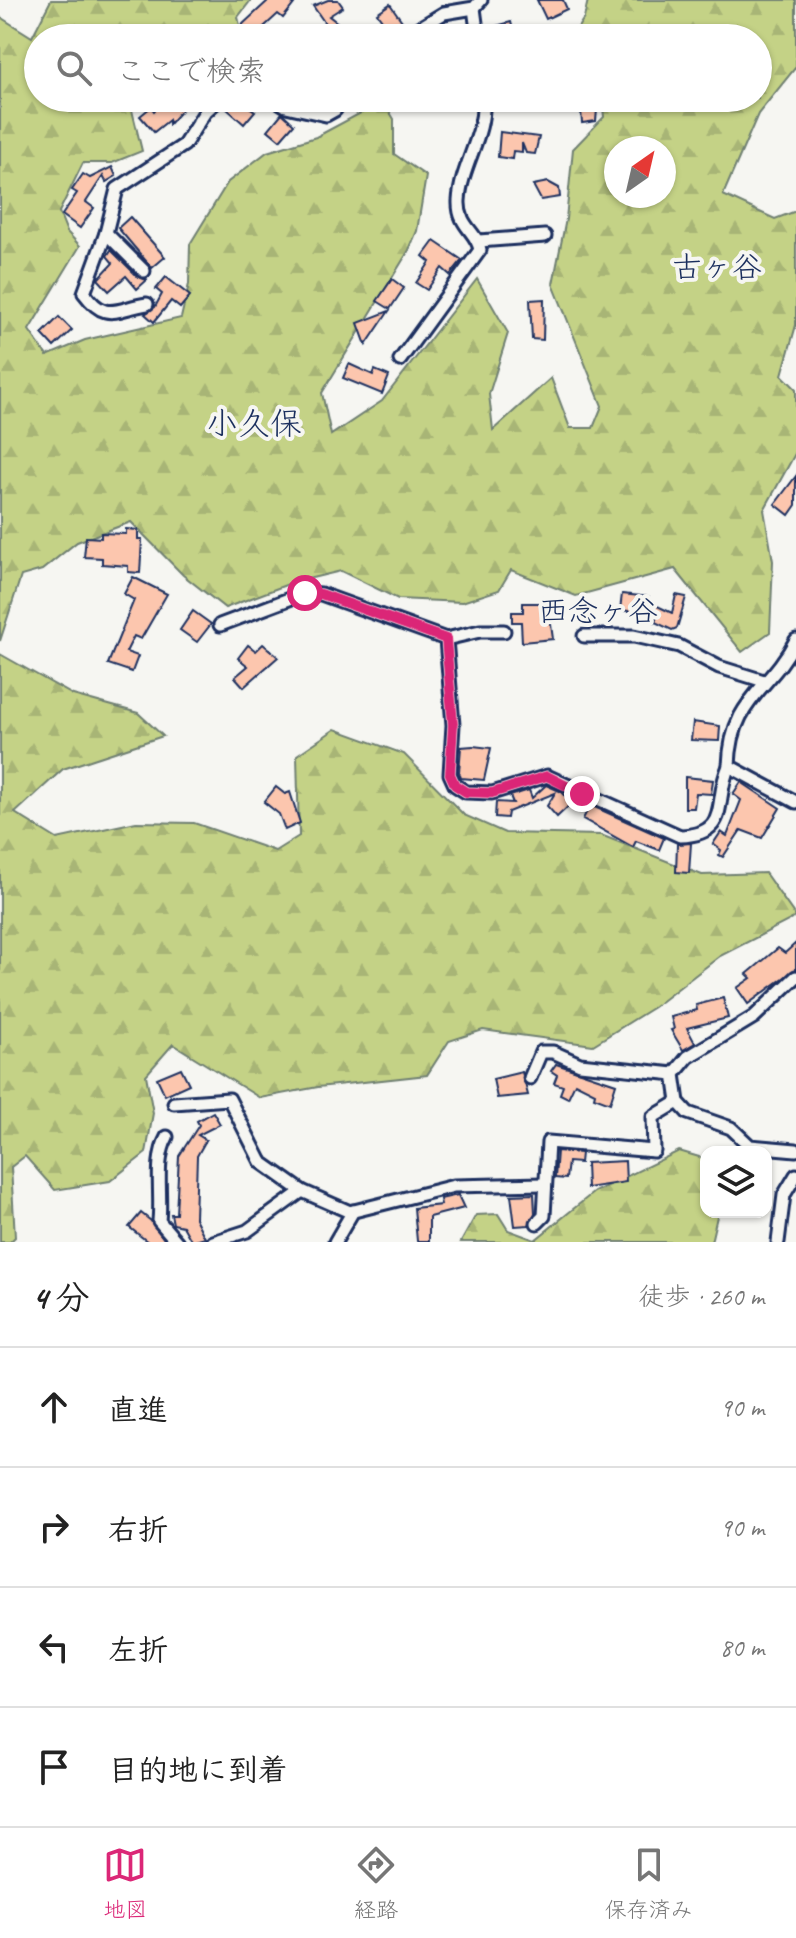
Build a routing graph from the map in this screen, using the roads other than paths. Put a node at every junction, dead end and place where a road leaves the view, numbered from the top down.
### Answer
1 (478, 4) edge
2 (426, 24) edge
3 (205, 112) edge
4 (482, 112) edge
5 (106, 233) junction
6 (545, 236) dead end
7 (479, 241) junction
8 (144, 271) dead end
9 (147, 304) dead end
10 (400, 360) dead end
11 (220, 625) dead end
12 (504, 631) dead end
13 (584, 636) dead end
14 (446, 639) junction
15 (796, 640) edge
16 (764, 681) junction
17 (729, 766) junction
18 (796, 802) edge
19 (796, 977) edge
20 (674, 1074) junction
21 (530, 1078) dead end
22 (678, 1102) junction
23 (174, 1103) dead end
24 (167, 1137) dead end
25 (796, 1150) edge
26 (796, 1175) edge
27 (544, 1184) junction
28 (302, 1191) junction
29 (353, 1211) junction
30 (537, 1223) dead end
31 (177, 1242) edge
32 (213, 1242) edge
33 (335, 1242) edge
34 (778, 1242) edge

1 - 2 street
3 - 5 street
4 - 7 street
5 - 8 street
5 - 9 street
6 - 7 street
7 - 10 street
11 - 14 street
12 - 14 street
13 - 16 street
14 - 17 street
15 - 16 street
16 - 17 street
17 - 18 street
19 - 20 street
20 - 21 street
20 - 22 street
22 - 25 street
22 - 27 street
23 - 28 street
24 - 31 street
26 - 34 street
27 - 29 street
27 - 30 street
28 - 29 street
28 - 32 street
29 - 33 street

